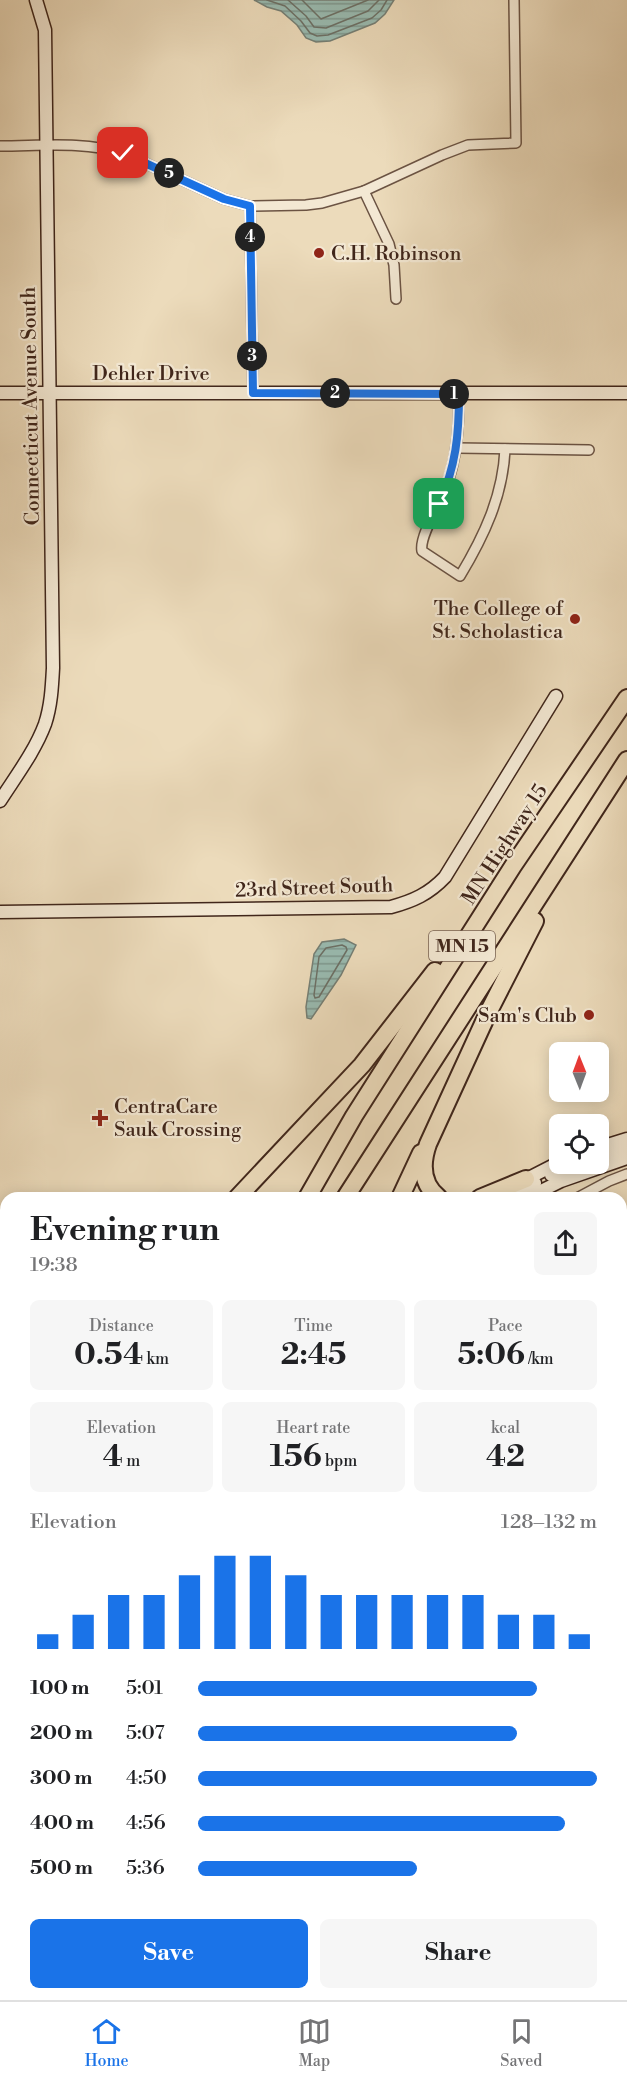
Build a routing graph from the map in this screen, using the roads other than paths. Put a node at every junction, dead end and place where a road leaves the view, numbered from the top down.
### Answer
1 (36, 0) edge
2 (514, 0) edge
3 (47, 145) junction
4 (0, 146) edge
5 (364, 191) junction
6 (250, 206) junction
7 (396, 299) dead end
8 (0, 393) edge
9 (51, 393) junction
10 (253, 393) junction
11 (627, 393) edge
12 (459, 394) junction
13 (457, 448) junction
14 (505, 449) junction
15 (590, 450) dead end
16 (556, 696) dead end
17 (627, 698) edge
18 (627, 760) edge
19 (0, 801) edge
20 (587, 822) junction
21 (513, 866) junction
22 (0, 912) edge
23 (444, 1108) junction
24 (627, 1139) edge
25 (609, 1145) edge
26 (627, 1147) edge
27 (609, 1153) edge
28 (627, 1158) edge
29 (549, 1168) edge
30 (556, 1174) edge
31 (627, 1174) edge
32 (526, 1179) junction
33 (243, 1192) edge
34 (310, 1192) edge
35 (349, 1192) edge
36 (403, 1192) edge
37 (431, 1192) edge
38 (495, 1192) edge
39 (501, 1192) edge
40 (519, 1192) edge
41 (538, 1192) edge
42 (589, 1192) edge

1 - 3 street, Connecticut Avenue South
2 - 5 street
3 - 4 street
3 - 6 street
3 - 9 street, Connecticut Avenue South
5 - 6 street
5 - 7 street
6 - 10 street
8 - 9 street, Dehler Drive
9 - 10 street, Dehler Drive
9 - 19 street, Connecticut Avenue South
10 - 12 street, Dehler Drive
11 - 12 street, Dehler Drive
12 - 13 street
13 - 14 street
13 - 14 street
14 - 15 street
16 - 22 street, 23rd Street South
17 - 21 highway, MN Highway 15 / MN 15
18 - 20 highway, MN 15
20 - 23 highway
20 - 35 highway, MN 15
21 - 33 highway
21 - 34 highway, MN Highway 15 / MN 15
23 - 36 highway
23 - 37 highway
24 - 25 street
26 - 27 street
28 - 41 street
29 - 32 street
30 - 40 street
31 - 42 street
32 - 38 highway
32 - 39 street

